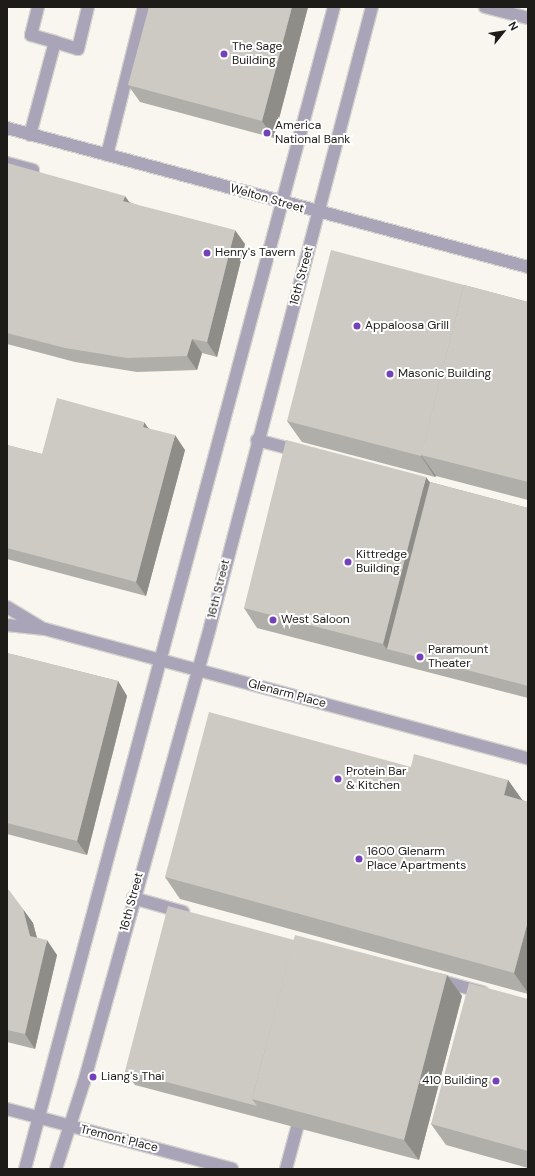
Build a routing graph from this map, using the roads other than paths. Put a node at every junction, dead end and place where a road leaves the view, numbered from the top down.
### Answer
1 (38, 7) edge
2 (88, 7) edge
3 (144, 7) edge
4 (334, 7) edge
5 (372, 7) edge
6 (486, 7) edge
7 (528, 18) edge
8 (55, 42) junction
9 (7, 128) edge
10 (30, 135) junction
11 (107, 155) junction
12 (7, 163) edge
13 (33, 170) edge
14 (282, 202) junction
15 (319, 213) junction
16 (528, 267) edge
17 (257, 440) junction
18 (313, 454) edge
19 (7, 607) edge
20 (7, 625) edge
21 (45, 629) junction
22 (163, 661) junction
23 (196, 670) junction
24 (528, 758) edge
25 (133, 898) junction
26 (197, 916) edge
27 (426, 976) edge
28 (495, 995) edge
29 (7, 1109) edge
30 (38, 1117) junction
31 (68, 1126) junction
32 (297, 1128) edge
33 (25, 1169) edge
34 (56, 1169) edge
35 (232, 1169) edge
36 (286, 1169) edge

1 - 8 street
2 - 8 street
3 - 11 street
4 - 14 street
5 - 15 street, 16th Street
6 - 7 street
8 - 10 street
9 - 10 street, Welton Street
10 - 11 street, Welton Street
11 - 14 street, Welton Street
12 - 13 street
14 - 15 street, Welton Street
14 - 22 street
15 - 16 street, Welton Street
15 - 17 street, 16th Street
17 - 18 street
17 - 23 street, 16th Street
19 - 21 street, Glenarm Place
20 - 21 street, Glenarm Place
21 - 22 street, Glenarm Place
22 - 23 street, Glenarm Place
22 - 30 street
23 - 24 street, Glenarm Place
23 - 25 street, 16th Street
25 - 26 street
25 - 31 street, 16th Street
27 - 28 street
29 - 30 street, Tremont Place
30 - 31 street, Tremont Place
30 - 33 street
31 - 34 street, 16th Street
31 - 35 street, Tremont Place
32 - 36 street

